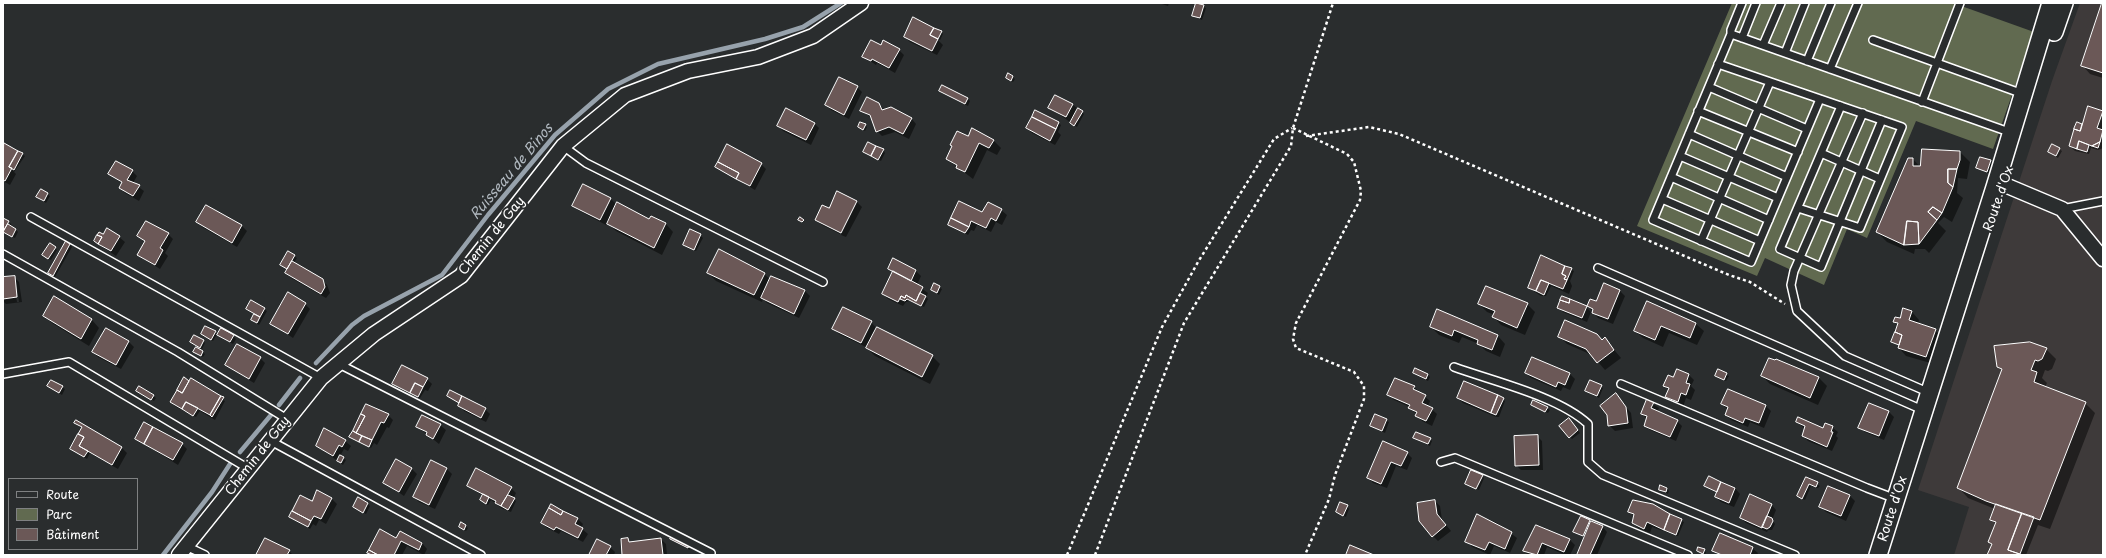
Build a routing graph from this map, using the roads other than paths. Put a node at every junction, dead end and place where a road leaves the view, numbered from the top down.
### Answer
1 (861, 3) edge
2 (1742, 3) edge
3 (1756, 3) edge
4 (1781, 3) edge
5 (1805, 3) edge
6 (1831, 3) edge
7 (1858, 3) edge
8 (1960, 3) edge
9 (2051, 3) edge
10 (2064, 3) edge
11 (1731, 34) junction
12 (1742, 38) junction
13 (1873, 40) dead end
14 (1763, 46) junction
15 (1785, 53) junction
16 (1807, 61) junction
17 (1937, 63) junction
18 (1718, 64) junction
19 (1830, 69) junction
20 (1770, 82) junction
21 (1709, 87) junction
22 (2024, 94) junction
23 (1820, 99) junction
24 (1922, 102) junction
25 (1841, 106) junction
26 (1758, 108) junction
27 (1698, 111) junction
28 (1862, 113) junction
29 (1882, 120) junction
30 (1807, 129) junction
31 (1748, 132) junction
32 (2012, 133) junction
33 (1689, 134) junction
34 (563, 146) junction
35 (1798, 152) junction
36 (1821, 153) junction
37 (1738, 155) junction
38 (1680, 156) junction
39 (1842, 162) junction
40 (1861, 171) junction
41 (1671, 177) junction
42 (1729, 177) junction
43 (1787, 177) junction
44 (1880, 179) junction
45 (2000, 186) junction
46 (1719, 198) junction
47 (1778, 198) junction
48 (1662, 199) junction
49 (2103, 201) edge
50 (1798, 208) junction
51 (2062, 210) junction
52 (1819, 214) junction
53 (31, 217) dead end
54 (1710, 220) junction
55 (1769, 220) junction
56 (1840, 221) junction
57 (1701, 241) junction
58 (1760, 241) junction
59 (3, 254) edge
60 (1800, 258) junction
61 (2103, 259) edge
62 (1598, 268) dead end
63 (823, 282) dead end
64 (337, 363) junction
65 (1454, 367) dead end
66 (3, 374) edge
67 (321, 378) junction
68 (1621, 384) dead end
69 (1930, 394) junction
70 (1925, 411) junction
71 (287, 419) junction
72 (269, 440) junction
73 (1441, 462) dead end
74 (249, 469) junction
75 (1896, 499) junction
76 (182, 550) edge
77 (711, 553) dead end
78 (205, 555) edge
79 (481, 555) edge
80 (1688, 555) edge
81 (1795, 555) edge
82 (1878, 555) edge

1 - 34 street, Chemin de Gay
2 - 11 lane
3 - 12 lane
4 - 14 lane
5 - 15 lane
6 - 16 lane
7 - 19 lane
8 - 17 lane
9 - 22 street, Route d'Ox
10 - 45 street, Route d'Ox
11 - 12 lane
11 - 18 lane
12 - 14 lane
13 - 17 lane
14 - 15 lane
15 - 16 lane
16 - 19 lane
17 - 22 lane
17 - 24 lane
18 - 20 lane
18 - 21 lane
19 - 24 lane
20 - 23 lane
20 - 26 lane
21 - 26 lane
21 - 27 lane
22 - 32 street, Route d'Ox
23 - 25 lane
23 - 30 lane
24 - 32 lane
25 - 28 lane
25 - 36 lane
26 - 30 lane
26 - 31 lane
27 - 31 lane
27 - 33 lane
28 - 29 lane
28 - 39 lane
29 - 40 lane
29 - 44 lane
30 - 35 lane
31 - 35 lane
31 - 37 lane
32 - 45 street, Route d'Ox
33 - 37 lane
33 - 38 lane
34 - 63 lane
34 - 64 street, Chemin de Gay
35 - 43 lane
36 - 39 lane
36 - 50 lane
37 - 42 lane
37 - 43 lane
38 - 41 lane
38 - 42 lane
39 - 40 lane
39 - 52 lane
40 - 44 lane
40 - 56 lane
41 - 46 lane
41 - 48 lane
42 - 46 lane
42 - 47 lane
43 - 47 lane
44 - 56 lane
45 - 51 street
45 - 69 street, Route d'Ox
46 - 54 lane
46 - 55 lane
47 - 55 lane
48 - 54 lane
48 - 57 lane
49 - 51 lane
50 - 52 lane
50 - 60 lane
51 - 61 street
52 - 56 lane
52 - 60 lane
53 - 67 lane
54 - 57 lane
54 - 58 lane
55 - 58 lane
56 - 60 lane
57 - 58 lane
59 - 71 lane
60 - 69 lane
62 - 70 lane
64 - 67 street, Chemin de Gay
64 - 77 lane
65 - 81 lane
66 - 74 lane
67 - 71 street, Chemin de Gay
68 - 75 lane
69 - 70 street, Route d'Ox
70 - 75 street, Route d'Ox
71 - 72 street, Chemin de Gay
72 - 74 street, Chemin de Gay
72 - 79 lane
73 - 80 lane
74 - 76 street, Chemin de Gay
75 - 82 street, Route d'Ox
76 - 78 lane

